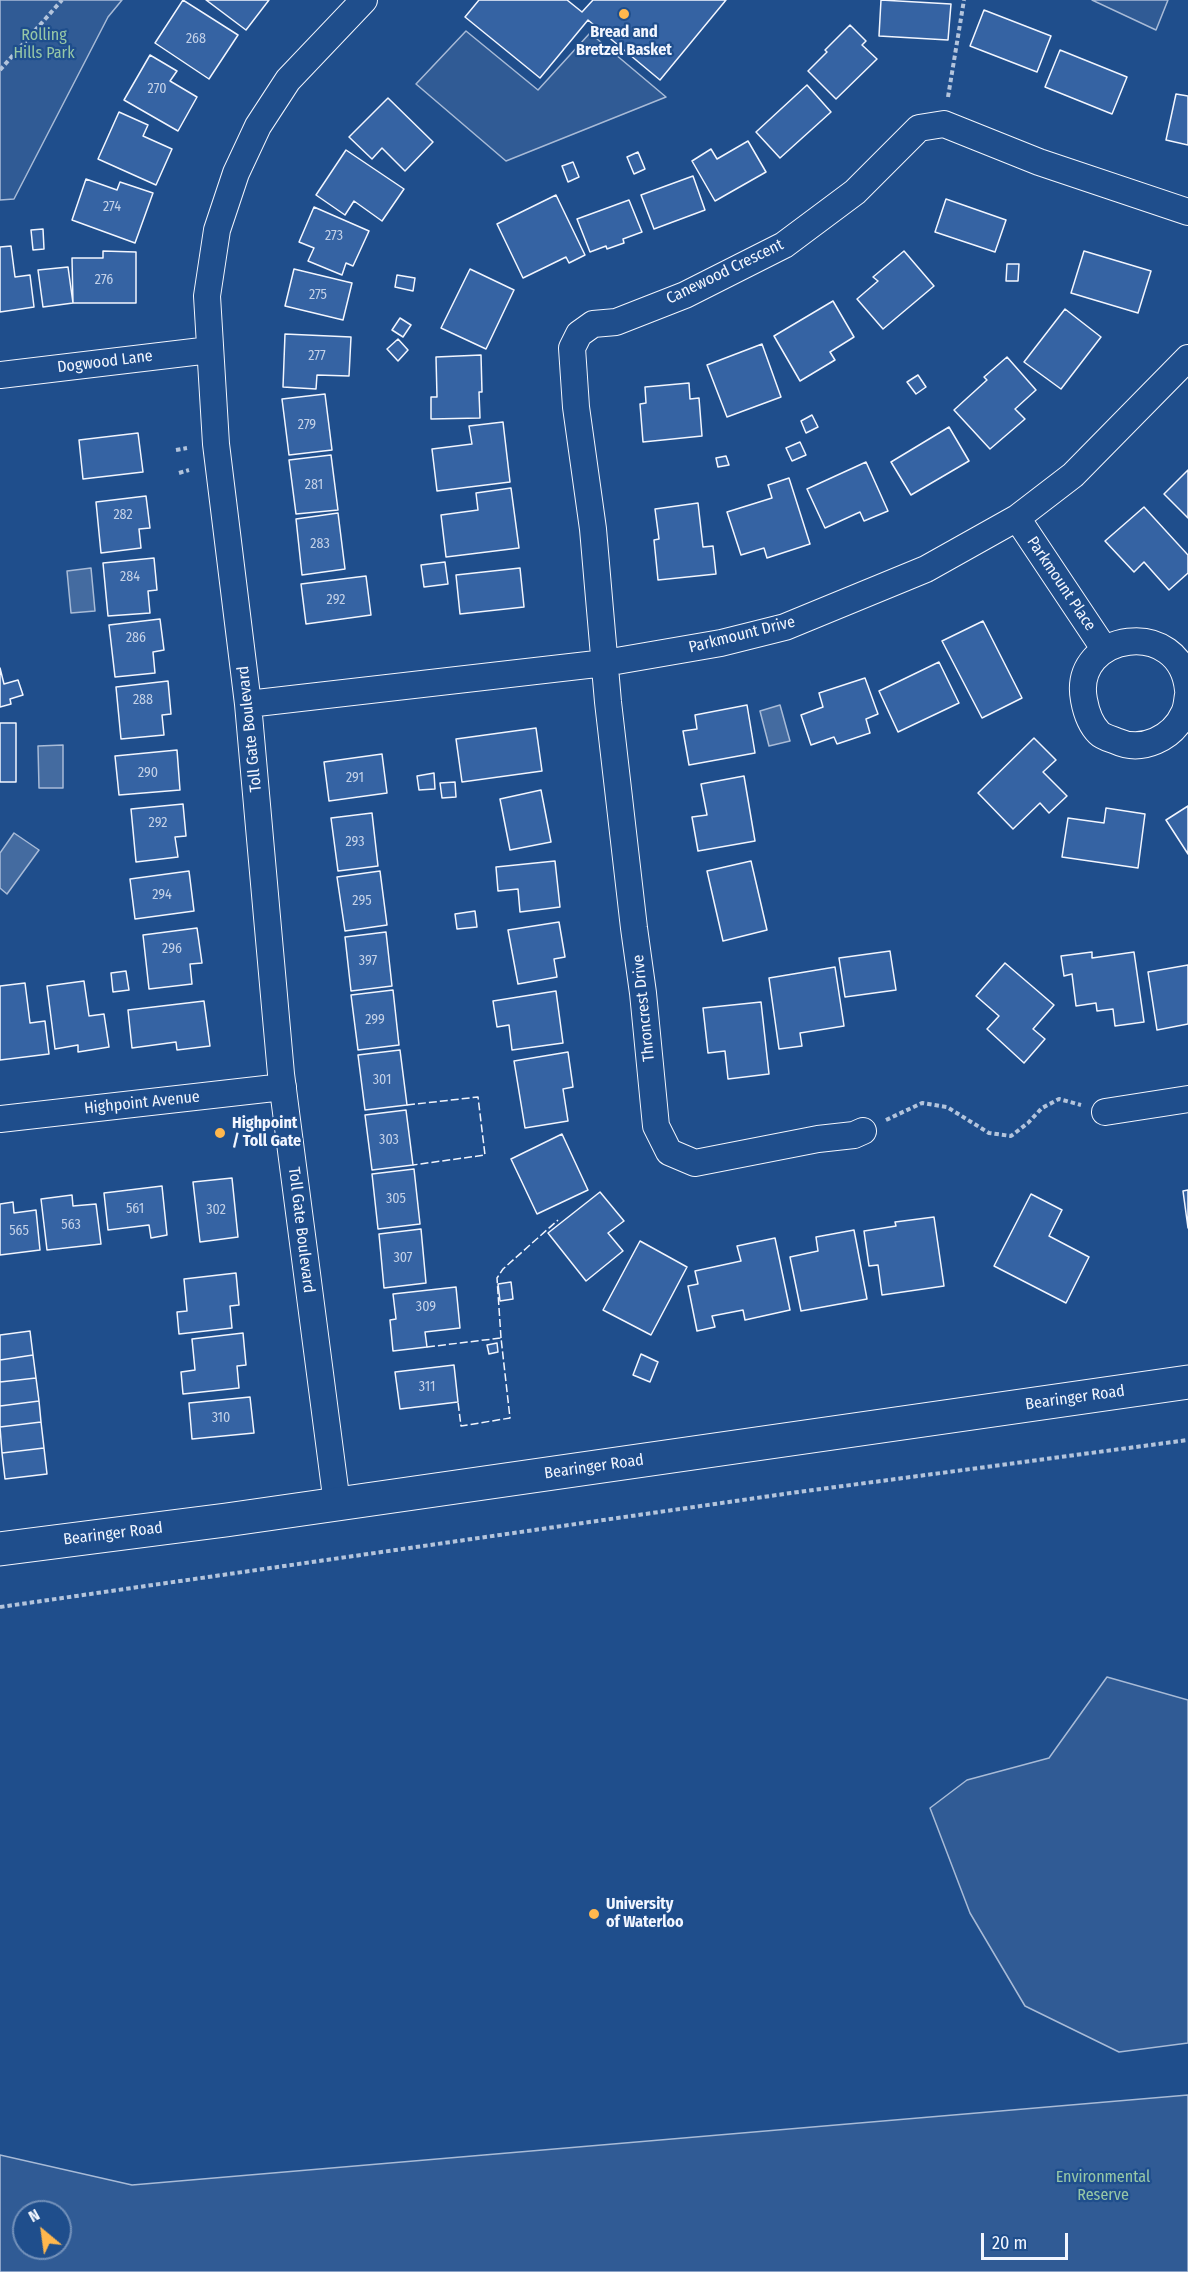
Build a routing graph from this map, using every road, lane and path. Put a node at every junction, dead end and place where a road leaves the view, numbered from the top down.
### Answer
1 (62, 0) edge
2 (364, 0) edge
3 (963, 0) edge
4 (0, 70) edge
5 (944, 124) junction
6 (1188, 212) edge
7 (210, 350) junction
8 (1188, 358) edge
9 (0, 375) edge
10 (187, 448) dead end
11 (176, 450) dead end
12 (189, 470) dead end
13 (179, 472) dead end
14 (1017, 518) junction
15 (1105, 650) junction
16 (605, 663) junction
17 (1188, 692) edge
18 (248, 704) junction
19 (283, 1087) junction
20 (1188, 1099) edge
21 (1105, 1112) joint
22 (0, 1119) edge
23 (863, 1131) joint
24 (1188, 1382) edge
25 (1188, 1440) edge
26 (337, 1504) junction
27 (0, 1549) edge
28 (0, 1606) edge

1 - 4 path
2 - 7 street, Toll Gate Boulevard
3 - 5 path
5 - 6 street
5 - 16 street, Canewood Crescent
7 - 9 street, Dogwood Lane
7 - 18 street, Toll Gate Boulevard
8 - 14 street, Parkmount Drive
10 - 11 path
12 - 13 path
14 - 15 street, Parkmount Place
14 - 16 street, Parkmount Drive
15 - 17 street, Parkmount Place
15 - 17 street, Parkmount Place
16 - 18 street, Parkmount Drive
16 - 23 street, Throncrest Drive
18 - 19 street, Toll Gate Boulevard
19 - 22 street, Highpoint Avenue
19 - 26 street, Toll Gate Boulevard
20 - 21 street
21 - 23 path
24 - 26 street, Bearinger Road
25 - 28 path
26 - 27 street, Bearinger Road

